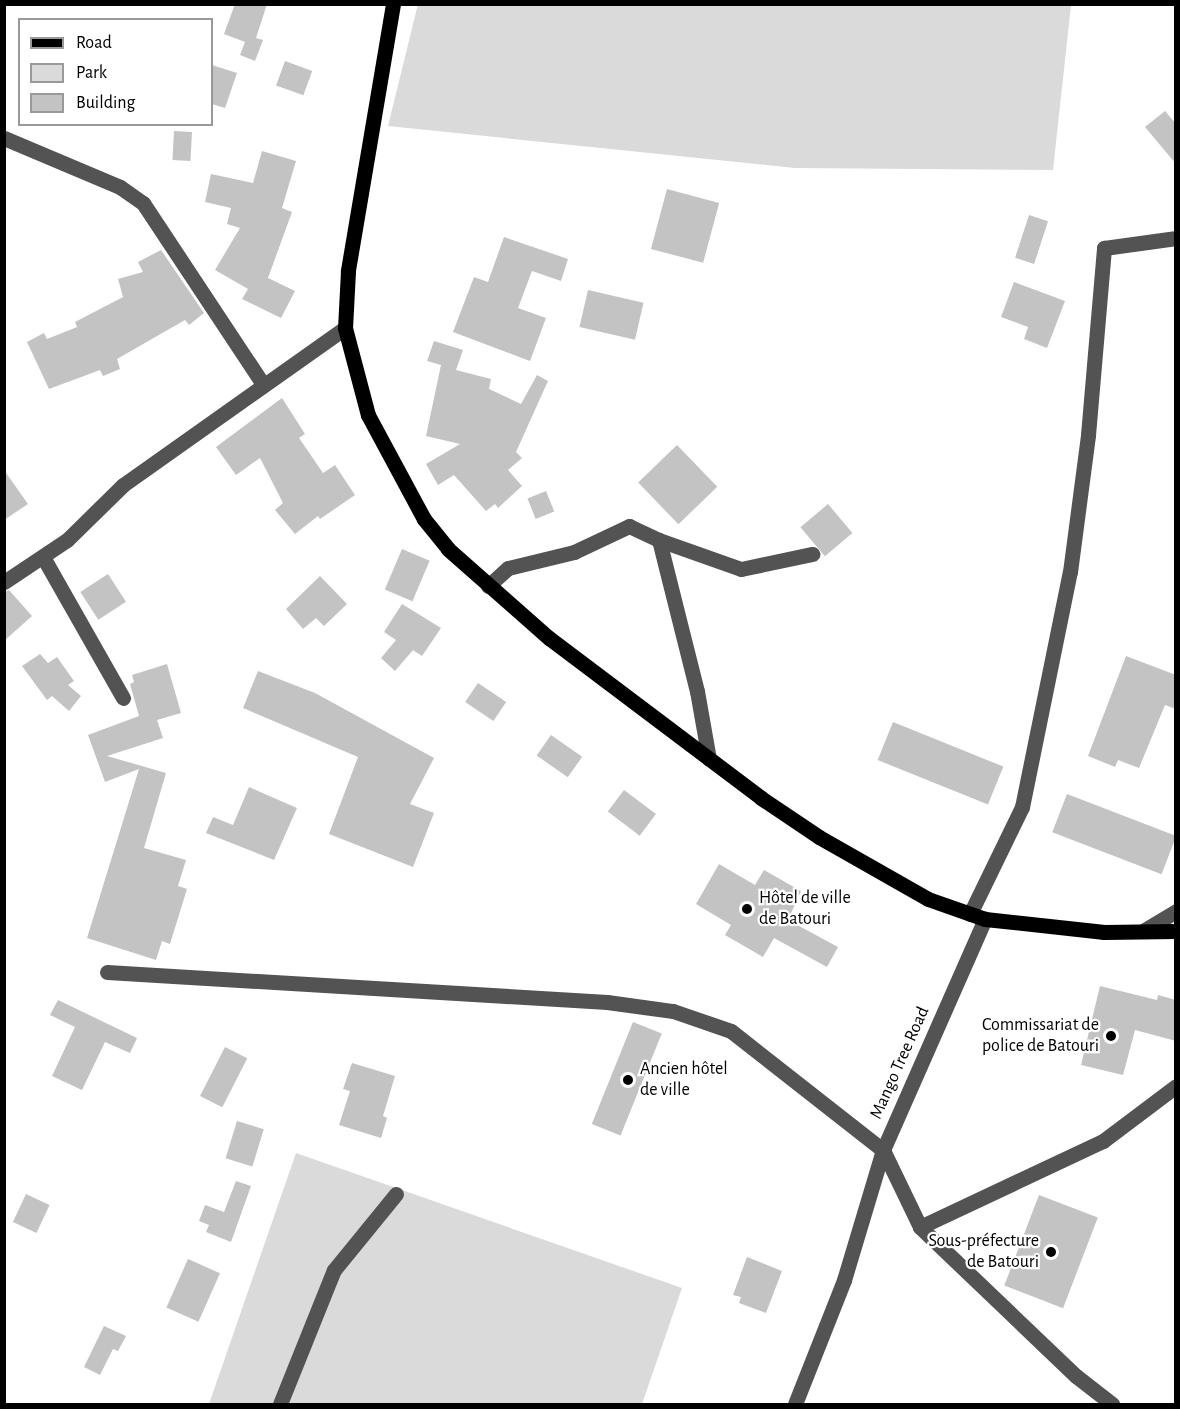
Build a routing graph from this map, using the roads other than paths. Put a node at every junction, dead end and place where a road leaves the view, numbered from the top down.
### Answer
1 (393, 4) edge
2 (4, 138) edge
3 (1176, 238) edge
4 (345, 328) junction
5 (263, 384) junction
6 (659, 540) junction
7 (812, 554) dead end
8 (43, 557) junction
9 (4, 582) edge
10 (488, 586) junction
11 (123, 698) dead end
12 (709, 759) junction
13 (1176, 911) edge
14 (970, 914) junction
15 (985, 920) junction
16 (1143, 931) junction
17 (1176, 931) edge
18 (107, 972) dead end
19 (1176, 1086) edge
20 (883, 1150) junction
21 (396, 1194) dead end
22 (920, 1227) junction
23 (280, 1404) edge
24 (795, 1404) edge
25 (1112, 1404) edge

1 - 4 main road
2 - 5 street
3 - 14 street
4 - 5 street
4 - 10 main road
5 - 8 street
6 - 7 street
6 - 10 street
6 - 12 street
8 - 9 street
8 - 11 street
10 - 12 main road
12 - 14 main road
13 - 16 street
14 - 15 main road
15 - 16 main road
15 - 20 street, Mango Tree Road
16 - 17 main road
18 - 20 street
19 - 22 street
20 - 22 street
20 - 24 street, Mango Tree Road
21 - 23 street
22 - 25 street

